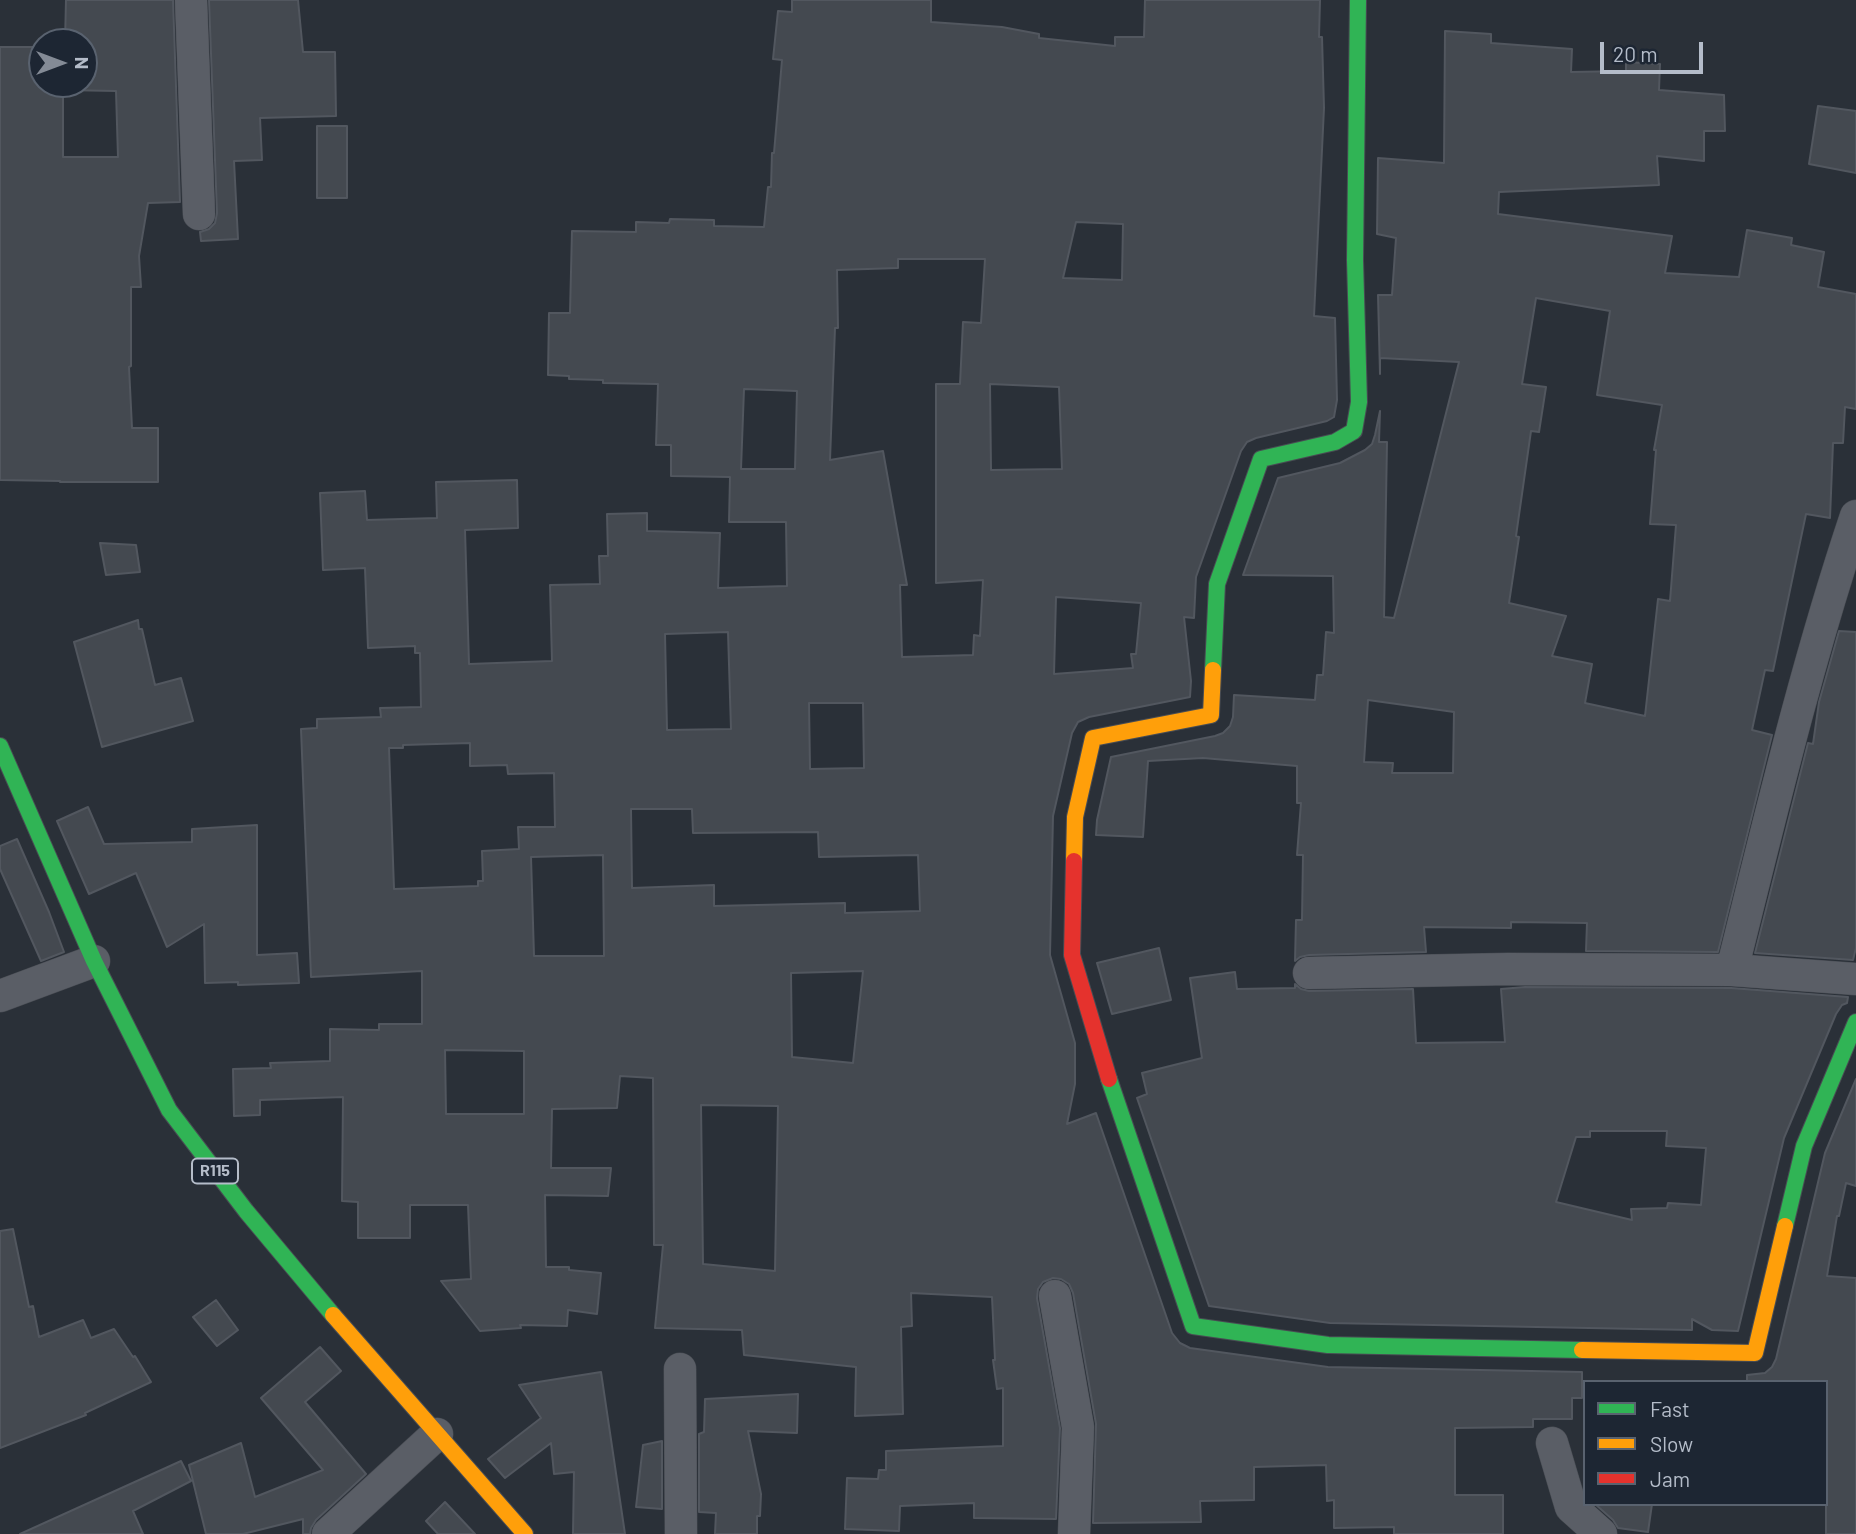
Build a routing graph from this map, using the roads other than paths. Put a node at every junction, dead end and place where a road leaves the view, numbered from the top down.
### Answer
1 (191, 0) edge
2 (1358, 0) edge
3 (200, 215) dead end
4 (1856, 516) edge
5 (0, 746) edge
6 (94, 961) junction
7 (1732, 970) junction
8 (1308, 973) dead end
9 (1856, 979) edge
10 (0, 996) edge
11 (1856, 1022) edge
12 (1055, 1296) dead end
13 (680, 1369) dead end
14 (436, 1434) junction
15 (1552, 1443) dead end
16 (328, 1534) edge
17 (525, 1534) edge
18 (681, 1534) edge
19 (1074, 1534) edge
20 (1601, 1534) edge

1 - 3 street
2 - 11 street
4 - 7 street
5 - 6 street, R115
6 - 10 street
6 - 14 street, R115
7 - 8 street
7 - 9 street
12 - 19 street
13 - 18 street
14 - 16 street
14 - 17 street, R115
15 - 20 street

